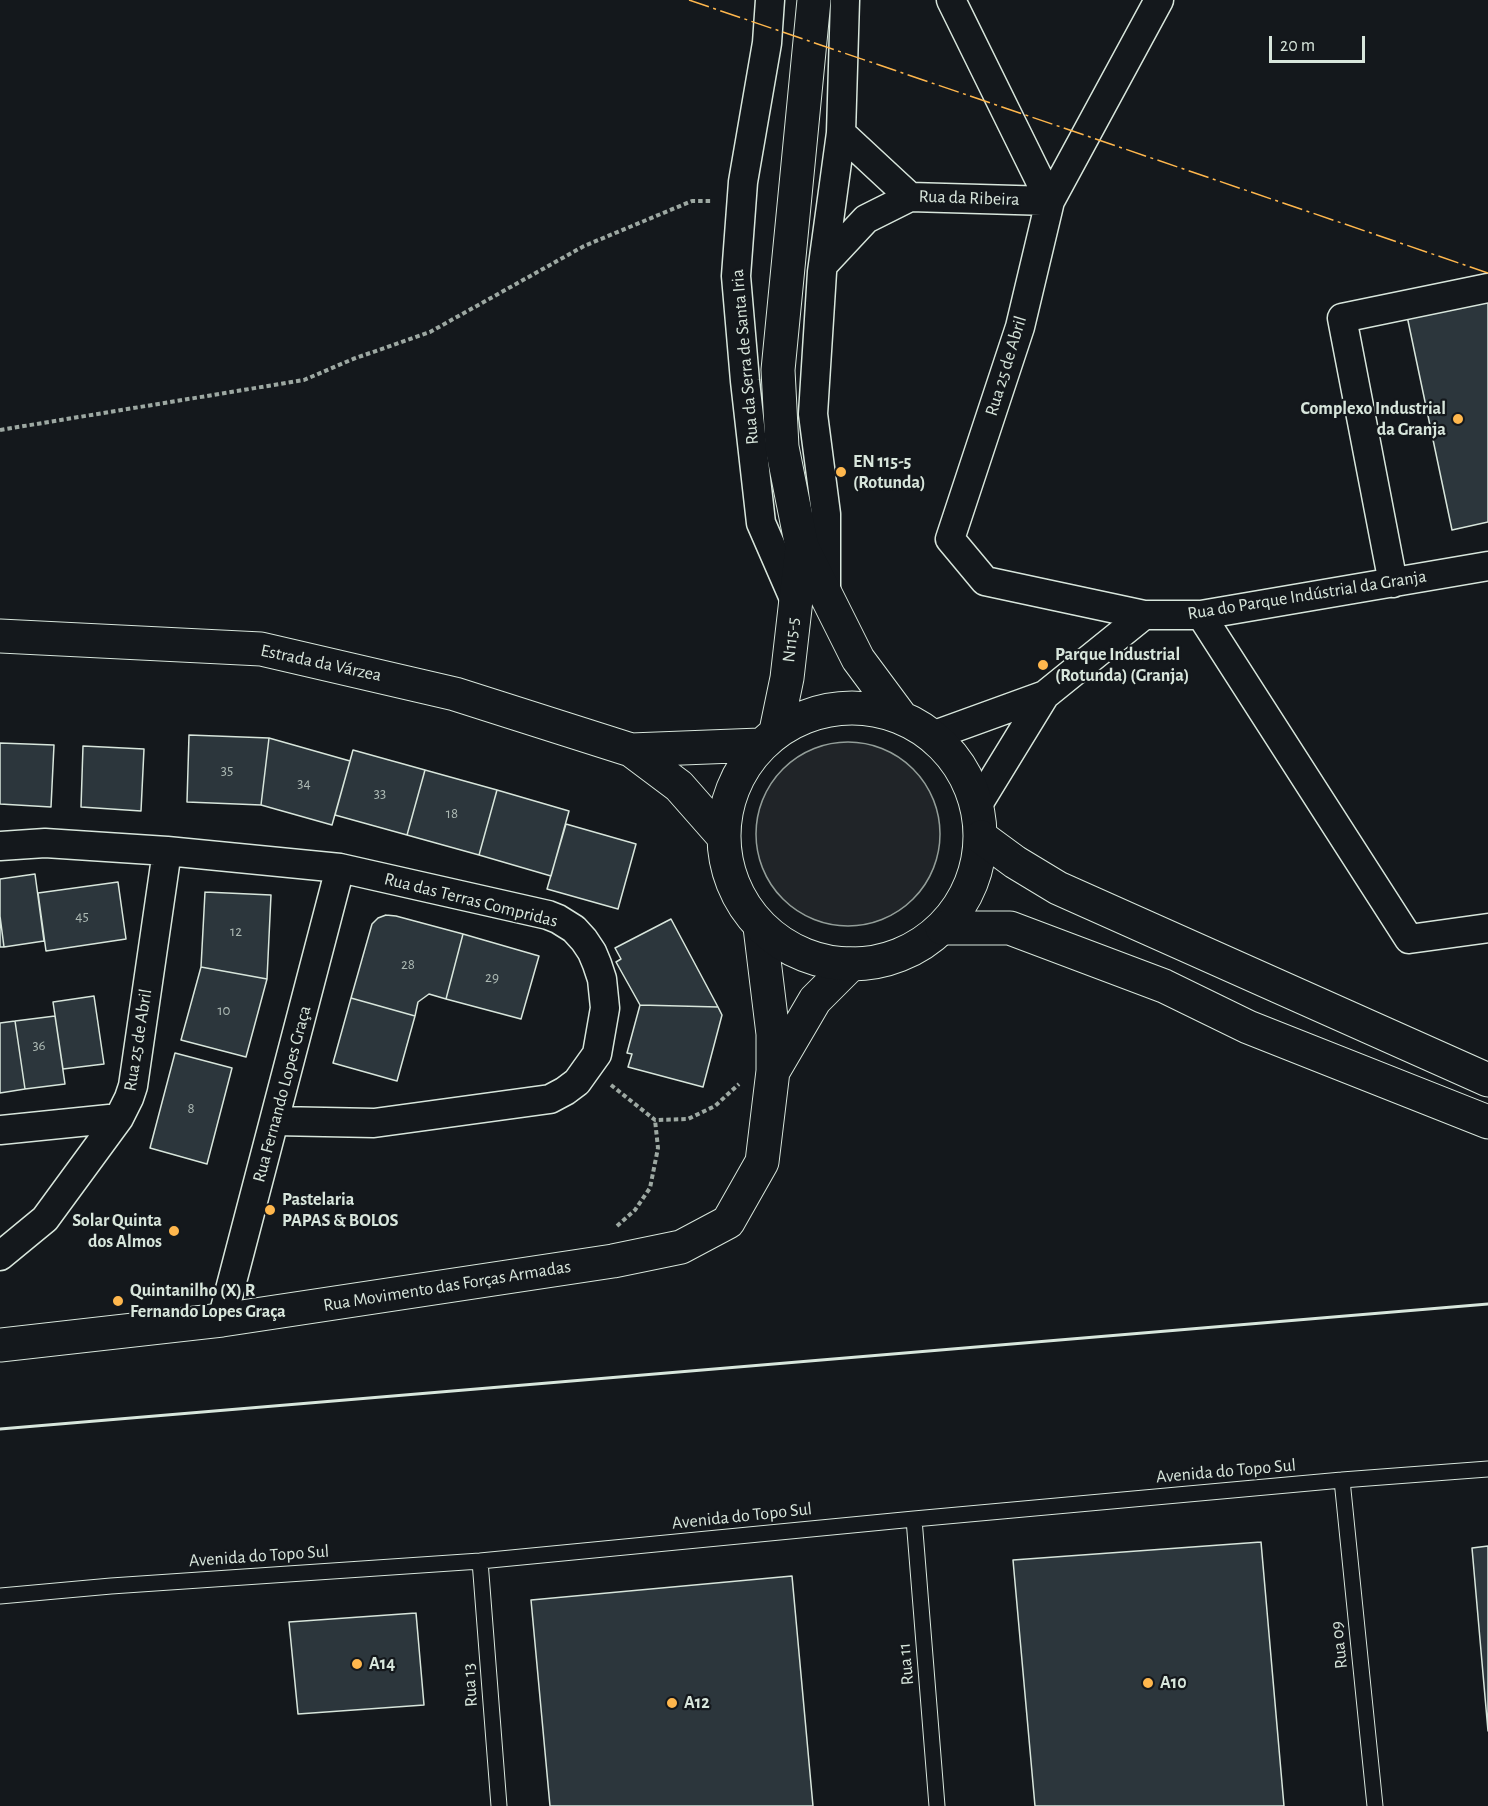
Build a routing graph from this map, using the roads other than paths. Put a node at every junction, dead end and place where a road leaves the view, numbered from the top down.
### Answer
1 (770, 0) edge
2 (814, 0) edge
3 (845, 0) edge
4 (951, 0) edge
5 (1159, 0) edge
6 (841, 133) junction
7 (910, 197) junction
8 (1050, 201) junction
9 (824, 264) junction
10 (1488, 288) edge
11 (1488, 566) edge
12 (1393, 583) junction
13 (811, 597) junction
14 (1144, 615) junction
15 (1201, 615) junction
16 (0, 636) edge
17 (1046, 695) junction
18 (901, 717) junction
19 (932, 736) junction
20 (768, 738) junction
21 (631, 750) junction
22 (979, 821) junction
23 (723, 836) junction
24 (0, 846) edge
25 (166, 851) junction
26 (340, 868) junction
27 (760, 927) junction
28 (942, 928) junction
29 (1488, 928) edge
30 (851, 964) junction
31 (773, 1071) junction
32 (1488, 1080) edge
33 (119, 1118) junction
34 (1483, 1120) edge
35 (275, 1121) junction
36 (0, 1130) edge
37 (0, 1256) edge
38 (222, 1320) junction
39 (0, 1345) edge
40 (1488, 1469) edge
41 (1342, 1480) junction
42 (914, 1519) junction
43 (480, 1561) junction
44 (0, 1596) edge
45 (499, 1806) edge
46 (937, 1806) edge
47 (1375, 1806) edge

1 - 13 street, Rua da Serra de Santa Iria
2 - 13 main road
3 - 6 street
4 - 8 street
5 - 8 street, Rua 25 de Abril
6 - 7 street, Rua da Ribeira
6 - 9 street
7 - 8 street, Rua da Ribeira
7 - 9 street
8 - 14 street, Rua 25 de Abril
9 - 13 street
10 - 12 street
11 - 12 street, Rua do Parque Indústrial da Granja
12 - 15 street, Rua do Parque Indústrial da Granja
13 - 18 main road
13 - 20 main road, N115-5
14 - 15 street, Rua do Parque Indústrial da Granja
14 - 17 street
15 - 29 street
16 - 21 main road, Estrada da Várzea
17 - 19 street
17 - 22 street
18 - 19 main road
18 - 20 main road
19 - 22 main road
20 - 21 main road, Estrada da Várzea
20 - 23 main road
21 - 23 main road, Estrada da Várzea
22 - 28 main road
22 - 32 main road
23 - 27 main road
24 - 25 street, Rua das Terras Compridas
25 - 26 street, Rua das Terras Compridas
25 - 33 street, Rua 25 de Abril
26 - 35 street, Rua Fernando Lopes Graça
26 - 35 street, Rua das Terras Compridas
27 - 30 main road
27 - 31 main road, Rua Movimento das Forças Armadas
28 - 30 main road
28 - 34 main road
30 - 31 main road, Rua Movimento das Forças Armadas
31 - 38 main road, Rua Movimento das Forças Armadas
33 - 36 street
33 - 37 street, Rua 25 de Abril
35 - 38 street, Rua Fernando Lopes Graça
38 - 39 main road, Rua Movimento das Forças Armadas
40 - 41 lane, Avenida do Topo Sul
41 - 42 lane, Avenida do Topo Sul
41 - 47 lane, Rua 09
42 - 43 lane, Avenida do Topo Sul
42 - 46 lane, Rua 11
43 - 44 lane, Avenida do Topo Sul
43 - 45 lane, Rua 13

